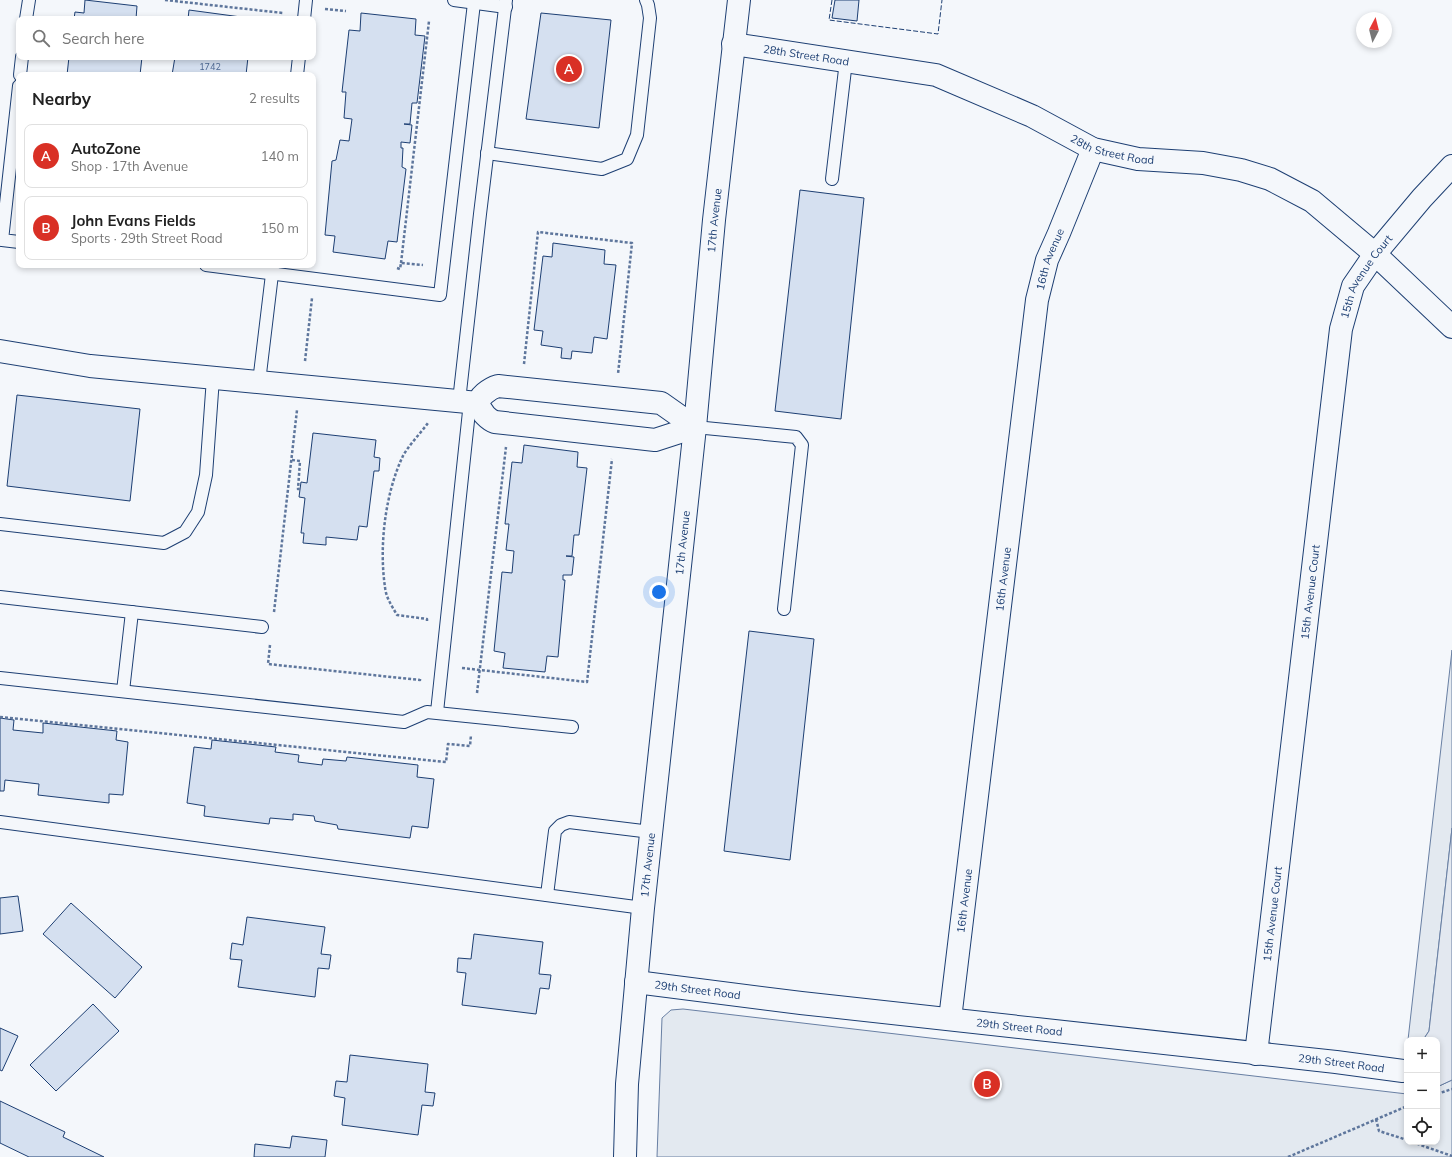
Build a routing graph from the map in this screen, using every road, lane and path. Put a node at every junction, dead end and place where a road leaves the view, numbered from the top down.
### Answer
1 (28, 0) edge
2 (165, 0) edge
3 (306, 0) edge
4 (454, 0) edge
5 (646, 0) edge
6 (739, 0) edge
7 (474, 3) junction
8 (506, 3) edge
9 (322, 9) dead end
10 (346, 11) dead end
11 (283, 13) dead end
12 (26, 16) edge
13 (304, 16) edge
14 (429, 21) dead end
15 (733, 44) junction
16 (22, 60) edge
17 (299, 60) edge
18 (846, 61) junction
19 (20, 72) edge
20 (297, 72) edge
21 (16, 112) edge
22 (1093, 149) junction
23 (487, 153) junction
24 (1452, 166) edge
25 (832, 179) dead end
26 (1, 240) edge
27 (16, 242) edge
28 (1375, 254) junction
29 (401, 263) junction
30 (423, 265) dead end
31 (256, 268) edge
32 (393, 268) dead end
33 (272, 269) edge
34 (313, 296) dead end
35 (1452, 327) edge
36 (0, 350) edge
37 (305, 361) dead end
38 (524, 367) dead end
39 (213, 378) junction
40 (618, 379) dead end
41 (259, 382) junction
42 (469, 402) junction
43 (298, 406) dead end
44 (428, 424) dead end
45 (695, 427) junction
46 (506, 441) dead end
47 (613, 452) dead end
48 (292, 460) junction
49 (300, 490) dead end
50 (0, 524) edge
51 (0, 597) edge
52 (784, 609) dead end
53 (132, 612) junction
54 (273, 617) dead end
55 (426, 626) dead end
56 (262, 627) dead end
57 (270, 640) dead end
58 (456, 668) dead end
59 (480, 670) junction
60 (420, 674) dead end
61 (0, 678) edge
62 (123, 691) junction
63 (477, 693) dead end
64 (437, 712) junction
65 (0, 716) edge
66 (572, 727) dead end
67 (471, 730) dead end
68 (0, 822) edge
69 (651, 832) junction
70 (547, 895) junction
71 (643, 908) junction
72 (636, 982) junction
73 (950, 1019) junction
74 (1256, 1054) junction
75 (1403, 1070) dead end
76 (1452, 1089) edge
77 (1440, 1093) edge
78 (1404, 1107) edge
79 (1376, 1119) junction
80 (1404, 1139) edge
81 (1421, 1145) edge
82 (1452, 1156) edge
83 (625, 1157) edge
84 (1288, 1157) edge

1 - 12 lane
2 - 11 path
3 - 13 lane
4 - 7 lane
5 - 23 lane
6 - 15 street, 17th Avenue
7 - 8 lane
7 - 33 lane
8 - 23 lane
9 - 10 path
14 - 29 path
15 - 18 street, 28th Street Road
15 - 45 street, 17th Avenue
16 - 19 lane
17 - 20 lane
18 - 22 street, 28th Street Road
18 - 25 lane
21 - 26 lane
22 - 28 street, 28th Street Road
22 - 73 street, 16th Avenue
23 - 42 lane
24 - 28 street, 15th Avenue Court
26 - 27 lane
28 - 35 street, 28th Street Road
28 - 74 street, 15th Avenue Court
29 - 30 path
29 - 32 path
31 - 33 lane
33 - 41 lane
34 - 37 path
36 - 39 street
38 - 40 path
39 - 41 street
39 - 50 lane
41 - 42 street
42 - 45 street
42 - 45 street
42 - 64 lane
43 - 48 path
44 - 55 path
45 - 52 lane
45 - 69 street, 17th Avenue
46 - 59 path
47 - 59 path
48 - 49 path
48 - 54 path
51 - 53 lane
53 - 56 lane
53 - 62 lane
57 - 60 path
58 - 59 path
59 - 63 path
61 - 62 lane
62 - 64 lane
64 - 66 lane
65 - 67 path
68 - 70 lane
69 - 70 lane
69 - 71 street, 17th Avenue
70 - 71 lane
71 - 72 street, 17th Avenue
72 - 73 street, 29th Street Road
72 - 83 street, 17th Avenue
73 - 74 street, 29th Street Road
74 - 75 street, 29th Street Road
76 - 77 path
78 - 79 path
79 - 80 path
79 - 84 path
81 - 82 path

